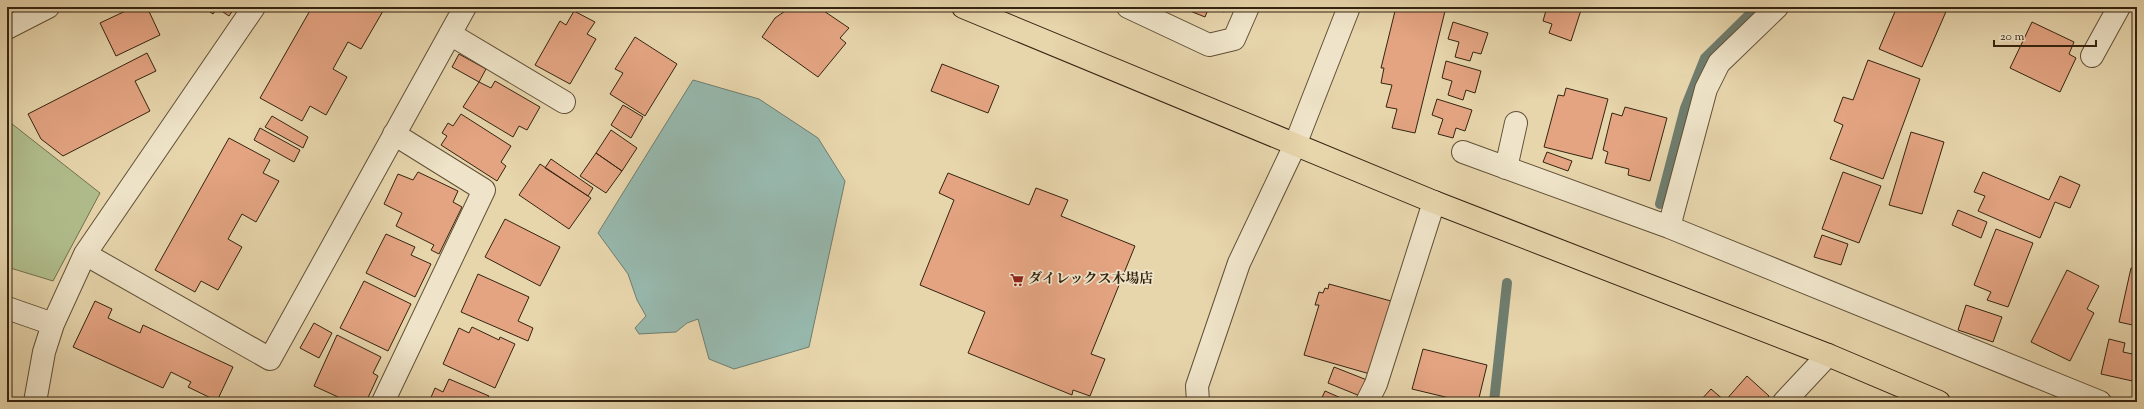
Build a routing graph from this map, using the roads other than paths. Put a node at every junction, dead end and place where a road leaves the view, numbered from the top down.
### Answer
1 (48, 7) edge
2 (254, 7) edge
3 (465, 7) edge
4 (963, 7) edge
5 (1128, 7) edge
6 (1248, 7) edge
7 (1349, 7) edge
8 (1777, 7) edge
9 (2119, 7) edge
10 (7, 28) edge
11 (450, 34) junction
12 (2092, 56) dead end
13 (564, 102) dead end
14 (1516, 123) dead end
15 (394, 134) junction
16 (1295, 145) junction
17 (1463, 152) dead end
18 (1506, 168) junction
19 (1434, 202) junction
20 (1669, 227) junction
21 (86, 254) junction
22 (7, 308) edge
23 (53, 324) junction
24 (1828, 355) junction
25 (35, 402) edge
26 (383, 402) edge
27 (1198, 402) edge
28 (1367, 402) edge
29 (1784, 402) edge
30 (1939, 402) edge
31 (2100, 402) edge

1 - 10 street
2 - 21 street
3 - 11 street
4 - 16 main road
5 - 6 street
7 - 16 street
8 - 20 street
9 - 12 street
11 - 13 street
11 - 15 street
14 - 18 street
15 - 21 street
15 - 26 street
16 - 19 main road
16 - 27 street
17 - 18 street
18 - 20 street
19 - 24 main road
19 - 28 street
20 - 31 street
21 - 23 street
22 - 23 street
23 - 25 street
24 - 29 street
24 - 30 main road

